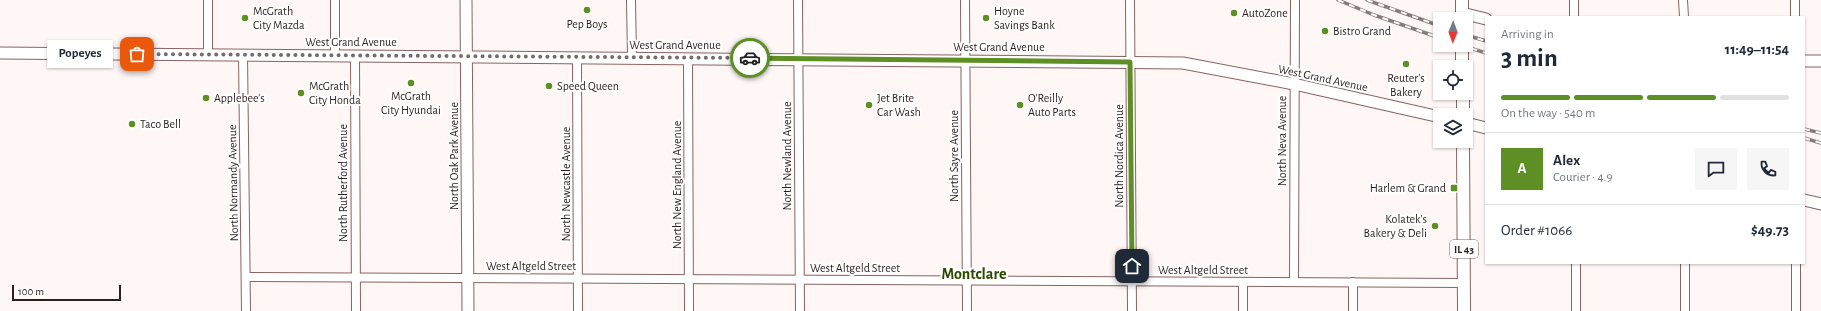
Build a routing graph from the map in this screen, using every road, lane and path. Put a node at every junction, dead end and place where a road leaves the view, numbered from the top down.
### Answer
1 (208, 0) edge
2 (335, 0) edge
3 (466, 0) edge
4 (631, 0) edge
5 (798, 0) edge
6 (965, 0) edge
7 (1130, 0) edge
8 (1295, 0) edge
9 (1462, 0) edge
10 (1574, 0) edge
11 (1683, 0) edge
12 (1795, 0) edge
13 (1462, 12) edge
14 (1574, 16) edge
15 (1684, 16) edge
16 (1795, 16) edge
17 (1473, 17) edge
18 (1485, 19) edge
19 (0, 53) edge
20 (208, 54) junction
21 (243, 54) junction
22 (335, 55) junction
23 (355, 55) junction
24 (466, 56) junction
25 (577, 57) junction
26 (632, 57) junction
27 (688, 58) junction
28 (799, 59) junction
29 (965, 60) junction
30 (1805, 61) edge
31 (1821, 61) edge
32 (1130, 62) junction
33 (1294, 84) junction
34 (1433, 115) edge
35 (1473, 125) edge
36 (1485, 128) edge
37 (1463, 148) edge
38 (1805, 200) edge
39 (1821, 204) edge
40 (1576, 264) edge
41 (1685, 264) edge
42 (1796, 264) edge
43 (246, 277) junction
44 (356, 278) junction
45 (468, 278) junction
46 (578, 279) junction
47 (689, 279) junction
48 (800, 280) junction
49 (967, 280) junction
50 (1132, 281) junction
51 (1243, 282) junction
52 (1294, 282) junction
53 (1353, 282) junction
54 (1464, 283) junction
55 (246, 311) edge
56 (356, 311) edge
57 (468, 311) edge
58 (578, 311) edge
59 (689, 311) edge
60 (800, 311) edge
61 (967, 311) edge
62 (1132, 311) edge
63 (1243, 311) edge
64 (1354, 311) edge
65 (1464, 311) edge
66 (1576, 311) edge
67 (1685, 311) edge
68 (1796, 311) edge

1 - 20 street
2 - 22 street
3 - 24 main road, North Oak Park Avenue
4 - 26 street
5 - 28 street, North Newland Avenue
6 - 29 street, North Sayre Avenue
7 - 32 street, North Nordica Avenue
8 - 33 street, North Neva Avenue
9 - 13 main road
10 - 14 street
11 - 15 street
12 - 16 street
17 - 18 main road
19 - 20 main road, West Grand Avenue
20 - 21 main road, West Grand Avenue
21 - 22 main road, West Grand Avenue
21 - 43 street, North Normandy Avenue
22 - 23 main road, West Grand Avenue
23 - 24 main road, West Grand Avenue
23 - 44 street, North Rutherford Avenue
24 - 25 main road, West Grand Avenue
24 - 45 main road, North Oak Park Avenue
25 - 26 main road, West Grand Avenue
25 - 46 street, North Newcastle Avenue
26 - 27 main road, West Grand Avenue
27 - 28 main road, West Grand Avenue
27 - 47 street, North New England Avenue
28 - 29 main road, West Grand Avenue
28 - 48 street, North Newland Avenue
29 - 32 main road, West Grand Avenue
29 - 49 street, North Sayre Avenue
30 - 31 main road
32 - 33 main road, West Grand Avenue
32 - 50 street, North Nordica Avenue
33 - 34 main road, West Grand Avenue
33 - 52 street, North Neva Avenue
35 - 36 main road
37 - 54 main road, IL 43
38 - 39 main road
40 - 66 street
41 - 67 street
42 - 68 street
43 - 44 street, West Altgeld Street
43 - 55 street, North Normandy Avenue
44 - 45 street, West Altgeld Street
44 - 56 street, North Rutherford Avenue
45 - 46 street, West Altgeld Street
45 - 57 main road, North Oak Park Avenue
46 - 47 street, West Altgeld Street
46 - 58 street, North Newcastle Avenue
47 - 48 street, West Altgeld Street
47 - 59 street, North New England Avenue
48 - 49 street, West Altgeld Street
48 - 60 street, North Newland Avenue
49 - 50 street, West Altgeld Street
49 - 61 street, North Sayre Avenue
50 - 51 street, West Altgeld Street
50 - 62 street, North Nordica Avenue
51 - 52 street, West Altgeld Street
51 - 63 street
52 - 53 street, West Altgeld Street
53 - 54 street, West Altgeld Street
53 - 64 street
54 - 65 main road, IL 43

